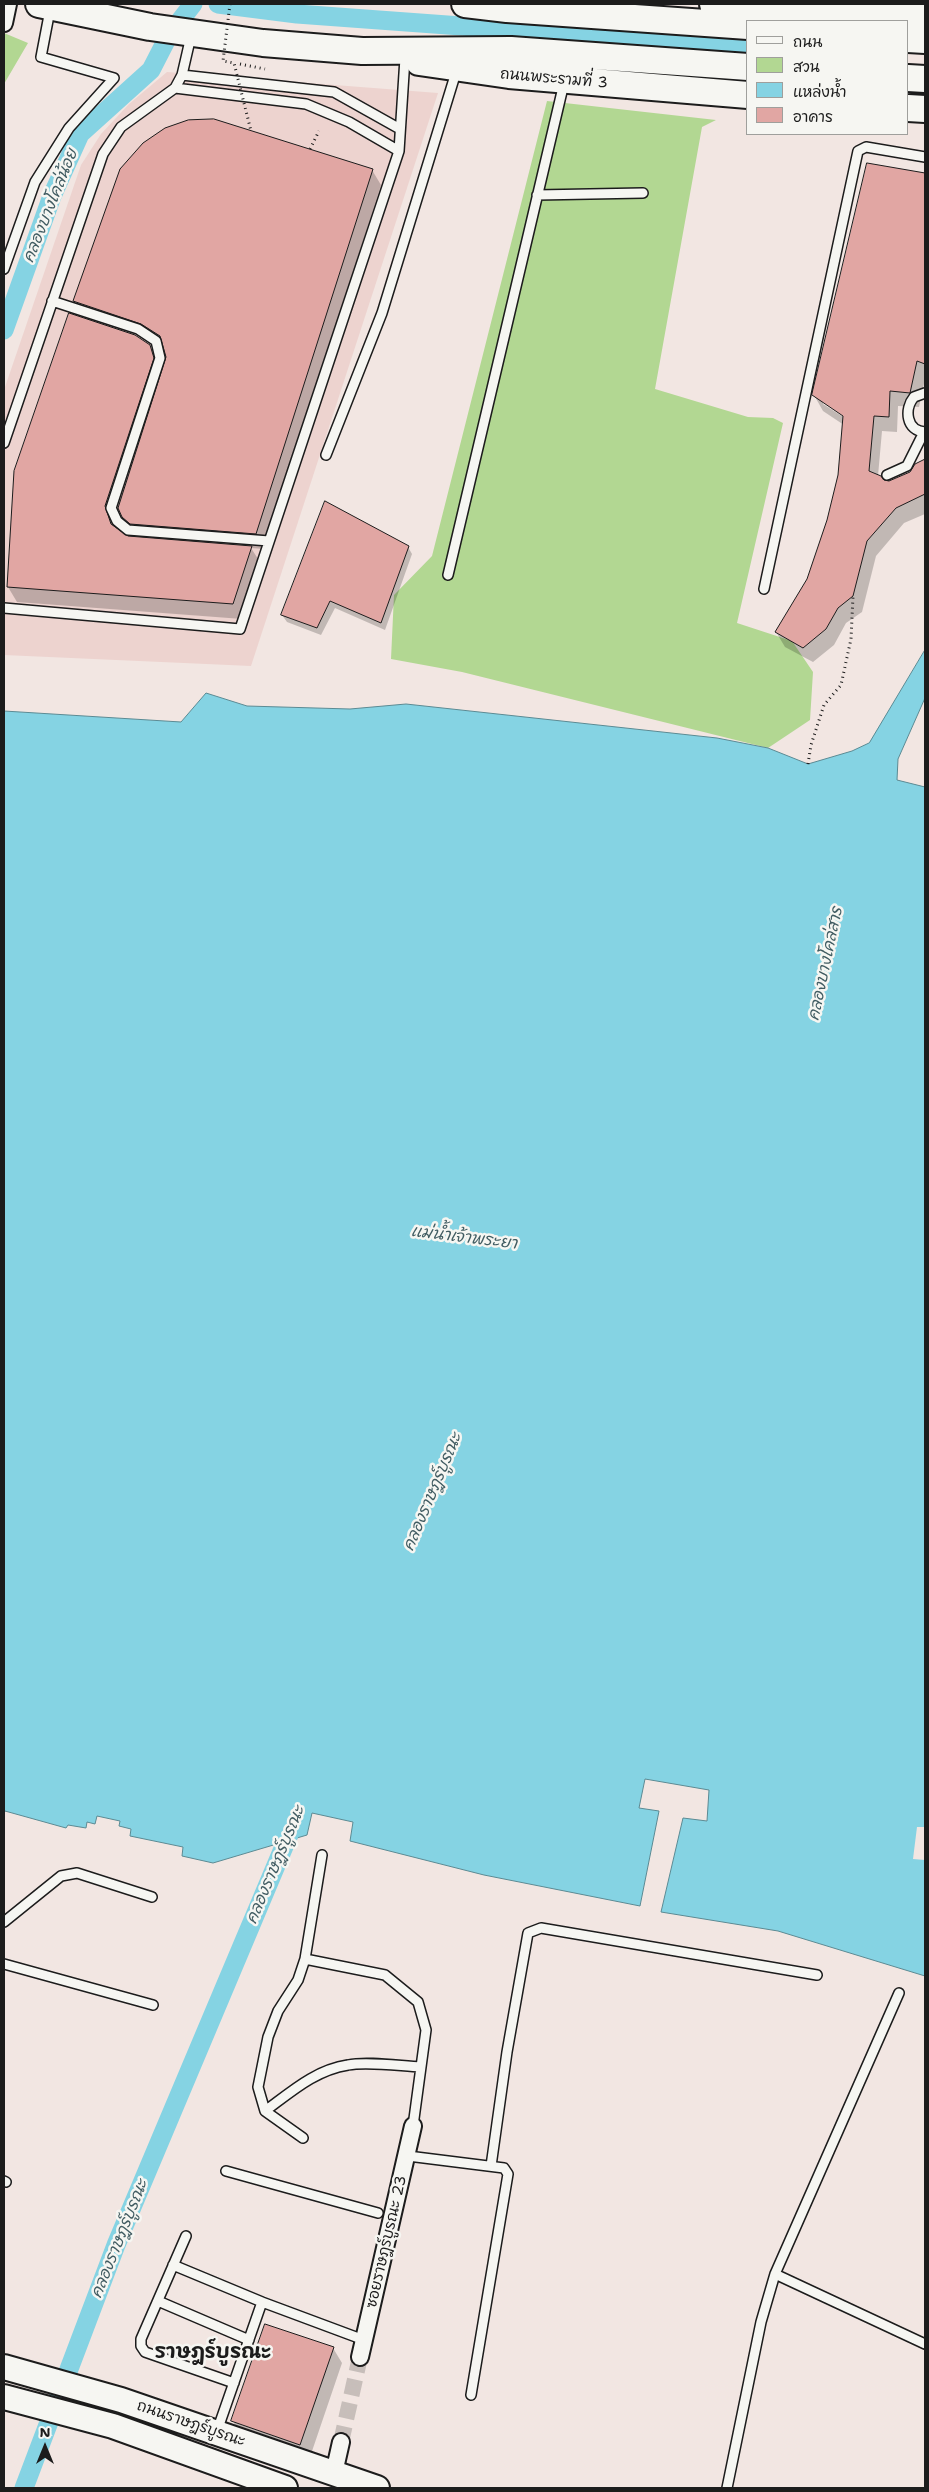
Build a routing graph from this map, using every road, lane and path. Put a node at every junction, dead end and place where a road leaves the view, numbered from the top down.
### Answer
1 (8, 4) edge
2 (84, 4) edge
3 (230, 4) edge
4 (465, 4) edge
5 (713, 4) edge
6 (45, 5) edge
7 (792, 6) edge
8 (898, 10) edge
9 (925, 17) edge
10 (4, 23) edge
11 (746, 26) edge
12 (149, 27) junction
13 (191, 33) junction
14 (909, 39) edge
15 (925, 40) edge
16 (362, 51) junction
17 (405, 58) junction
18 (234, 63) junction
19 (746, 67) edge
20 (265, 69) dead end
21 (458, 69) junction
22 (182, 75) junction
23 (909, 78) edge
24 (925, 79) edge
25 (564, 80) junction
26 (175, 88) junction
27 (746, 95) edge
28 (909, 108) edge
29 (925, 109) edge
30 (400, 129) junction
31 (251, 131) dead end
32 (319, 131) dead end
33 (310, 149) dead end
34 (399, 151) junction
35 (925, 157) edge
36 (643, 193) dead end
37 (537, 195) junction
38 (4, 269) edge
39 (52, 301) junction
40 (925, 393) edge
41 (925, 432) edge
42 (4, 443) edge
43 (326, 455) dead end
44 (887, 476) dead end
45 (269, 541) junction
46 (448, 575) dead end
47 (764, 589) dead end
48 (853, 596) dead end
49 (4, 608) edge
50 (808, 764) dead end
51 (322, 1854) dead end
52 (152, 1898) dead end
53 (4, 1922) edge
54 (306, 1959) junction
55 (4, 1964) edge
56 (818, 1975) dead end
57 (899, 1993) dead end
58 (153, 2005) dead end
59 (421, 2067) junction
60 (265, 2111) junction
61 (413, 2126) joint
62 (303, 2138) dead end
63 (408, 2156) junction
64 (491, 2166) junction
65 (226, 2171) dead end
66 (385, 2215) junction
67 (186, 2236) dead end
68 (173, 2265) junction
69 (775, 2274) junction
70 (158, 2301) junction
71 (262, 2302) junction
72 (249, 2340) junction
73 (364, 2340) junction
74 (925, 2344) edge
75 (360, 2357) tunnel mouth
76 (4, 2367) edge
77 (234, 2383) junction
78 (471, 2395) dead end
79 (4, 2397) edge
80 (217, 2432) junction
81 (341, 2442) tunnel mouth
82 (334, 2473) junction
83 (285, 2488) edge
84 (377, 2488) edge
85 (727, 2488) edge

1 - 10 street
2 - 12 lane
3 - 18 path, bridge
4 - 11 main road
5 - 7 main road
6 - 12 main road, ถนนพระรามที่ 3
6 - 38 lane
7 - 8 main road
8 - 9 main road
12 - 13 main road, ถนนพระรามที่ 3
13 - 16 main road, ถนนพระรามที่ 3
13 - 22 lane
14 - 15 main road
16 - 17 main road, ถนนพระรามที่ 3
16 - 19 main road, ถนนพระรามที่ 3
17 - 21 main road, ถนนพระรามที่ 3
17 - 30 lane
18 - 20 path
18 - 31 path, bridge
21 - 25 main road, ถนนพระรามที่ 3
21 - 43 lane
22 - 26 lane
22 - 30 lane
23 - 24 main road
25 - 27 main road, ถนนพระรามที่ 3
25 - 37 lane
26 - 34 lane
26 - 39 lane
28 - 29 main road
30 - 34 lane
32 - 33 path
34 - 45 lane
35 - 47 lane
36 - 37 lane
37 - 46 lane
39 - 42 lane
39 - 45 lane
40 - 41 lane
41 - 44 lane
45 - 49 lane
48 - 50 path
51 - 54 lane
52 - 53 lane
54 - 59 lane
54 - 60 lane
55 - 58 lane
56 - 64 lane
57 - 69 lane
59 - 60 lane
59 - 61 lane
60 - 62 lane
61 - 63 street, ซอยราษฎร์บูรณะ 23
63 - 64 lane
63 - 66 street, ซอยราษฎร์บูรณะ 23
64 - 78 lane
65 - 66 lane
66 - 73 street, ซอยราษฎร์บูรณะ 23
67 - 68 lane
68 - 70 lane
68 - 71 lane
69 - 74 lane
69 - 85 lane
70 - 72 lane
70 - 77 lane
71 - 72 lane
71 - 73 lane
72 - 77 lane
73 - 75 street, ซอยราษฎร์บูรณะ 23
76 - 80 main road, ถนนราษฎร์บูรณะ
77 - 80 lane
79 - 83 main road, ถนนราษฎร์บูรณะ
80 - 82 main road, ถนนราษฎร์บูรณะ
81 - 82 street
82 - 84 main road, ถนนราษฎร์บูรณะ

